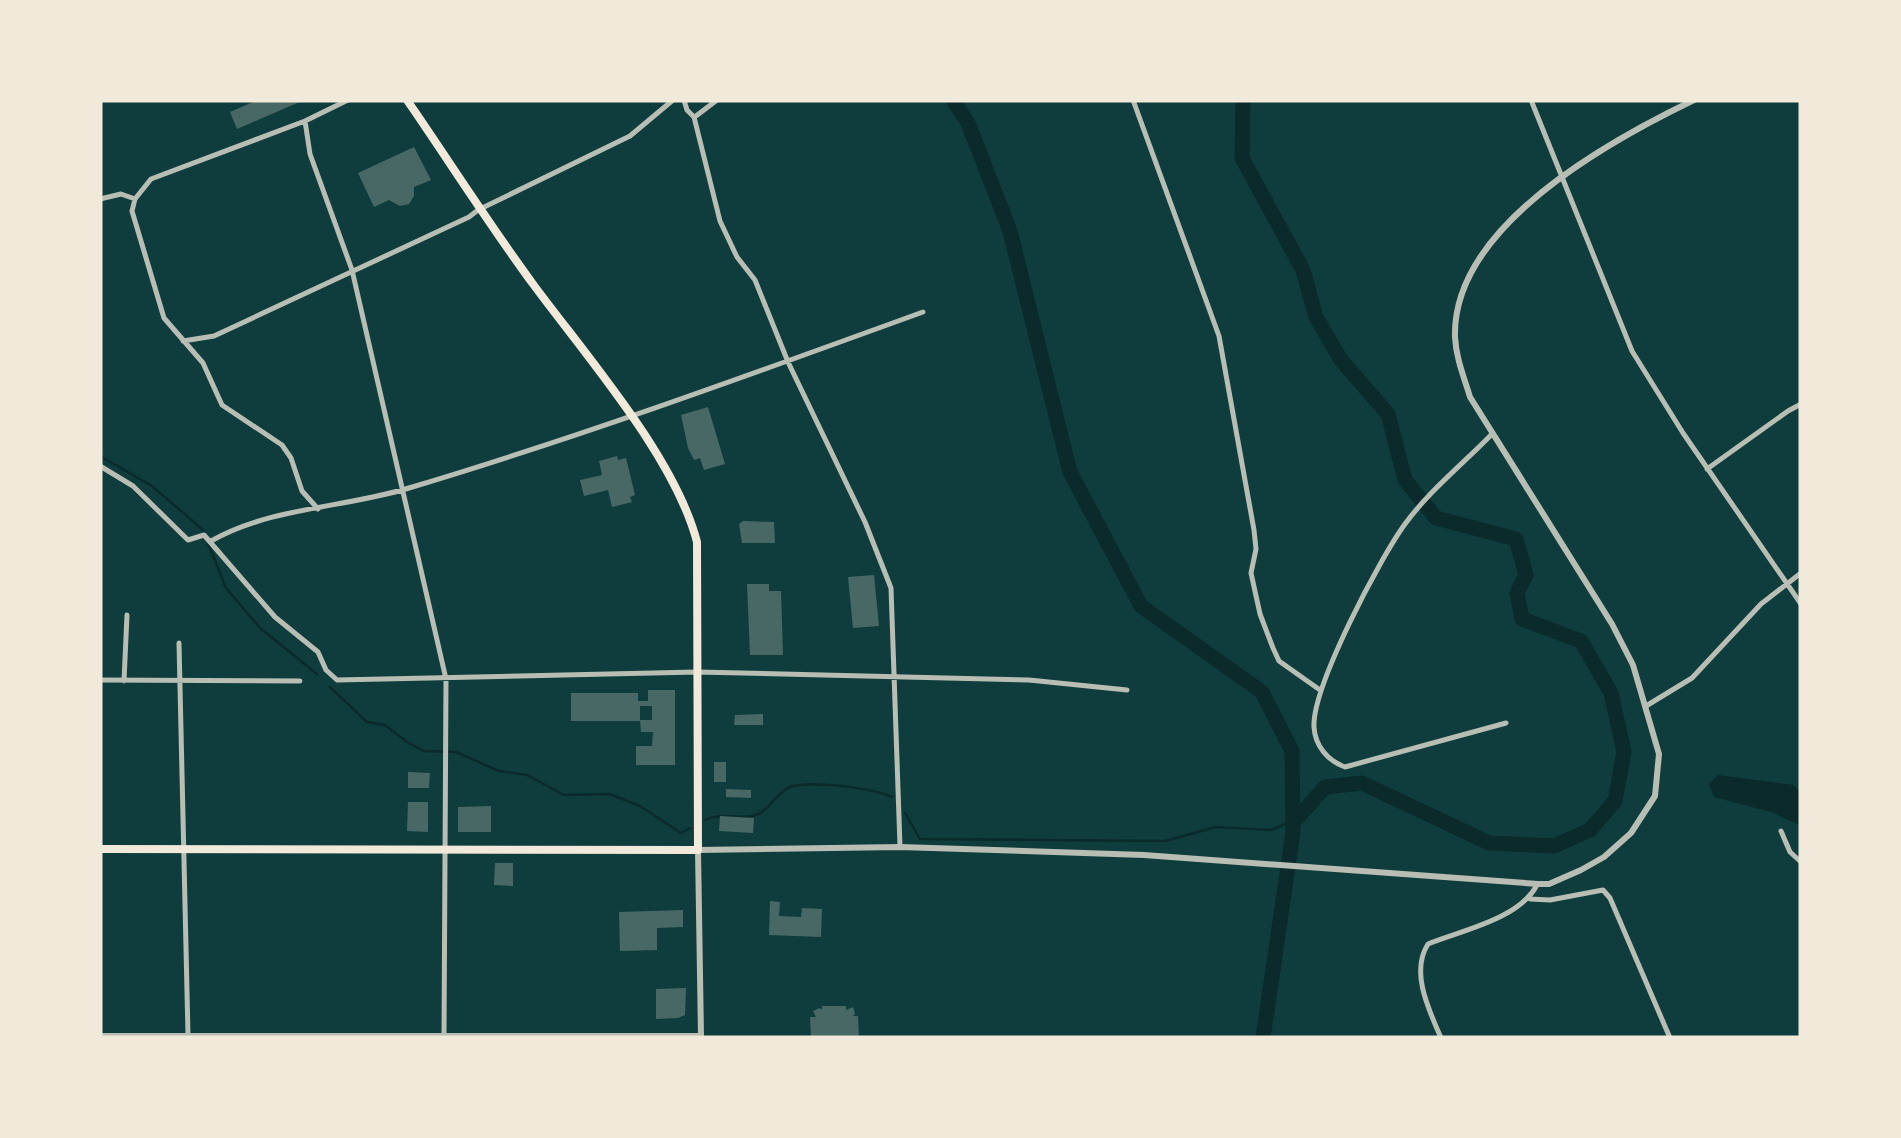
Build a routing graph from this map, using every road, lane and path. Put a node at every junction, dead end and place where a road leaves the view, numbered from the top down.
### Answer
1 (348, 100) edge
2 (406, 100) edge
3 (673, 100) edge
4 (684, 100) edge
5 (717, 100) edge
6 (1133, 100) edge
7 (1531, 100) edge
8 (1694, 100) edge
9 (694, 117) junction
10 (305, 121) junction
11 (1561, 176) junction
12 (100, 199) edge
13 (135, 199) junction
14 (478, 210) junction
15 (352, 270) junction
16 (923, 312) dead end
17 (184, 341) junction
18 (788, 362) junction
19 (1801, 404) edge
20 (631, 418) junction
21 (1492, 434) junction
22 (100, 466) edge
23 (1707, 469) junction
24 (404, 490) junction
25 (318, 508) junction
26 (211, 541) junction
27 (1801, 573) edge
28 (1786, 582) junction
29 (1801, 604) edge
30 (126, 615) dead end
31 (179, 642) dead end
32 (697, 672) junction
33 (446, 678) junction
34 (896, 678) junction
35 (100, 680) edge
36 (124, 681) junction
37 (300, 682) dead end
38 (178, 683) junction
39 (1127, 690) dead end
40 (1320, 690) junction
41 (1646, 706) junction
42 (1506, 723) dead end
43 (1781, 830) dead end
44 (900, 848) junction
45 (100, 849) edge
46 (443, 849) junction
47 (184, 850) junction
48 (698, 850) junction
49 (1801, 862) edge
50 (1538, 884) junction
51 (1530, 899) junction
52 (100, 1036) edge
53 (188, 1037) edge
54 (444, 1037) edge
55 (1440, 1038) edge
56 (1670, 1038) edge

1 - 10 street
2 - 14 main road
3 - 14 street
4 - 9 street
5 - 9 street
6 - 40 street
7 - 11 street
8 - 11 street
9 - 18 street
10 - 13 street
10 - 15 street
11 - 21 street
11 - 23 street
12 - 13 street
13 - 17 street
14 - 15 street
14 - 20 main road
15 - 17 street
15 - 24 street
16 - 18 street
17 - 25 street
18 - 20 street
18 - 34 street
19 - 23 street
20 - 24 street
20 - 32 main road
21 - 40 street
21 - 41 street
22 - 26 street
23 - 28 street
24 - 25 street
24 - 33 street
25 - 26 street
26 - 33 street
27 - 28 street
28 - 29 street
28 - 41 street
30 - 36 street
31 - 38 street
32 - 33 street
32 - 34 street
32 - 48 main road
33 - 46 street
34 - 39 street
34 - 44 street
35 - 36 street
36 - 38 street
37 - 38 street
38 - 47 street
40 - 42 street
41 - 50 street
43 - 49 street
44 - 48 street
44 - 50 street
45 - 47 main road
46 - 47 main road
46 - 48 main road
46 - 54 street
47 - 53 street
48 - 54 street
50 - 51 street
51 - 55 street
51 - 56 street
52 - 53 street
53 - 54 street

